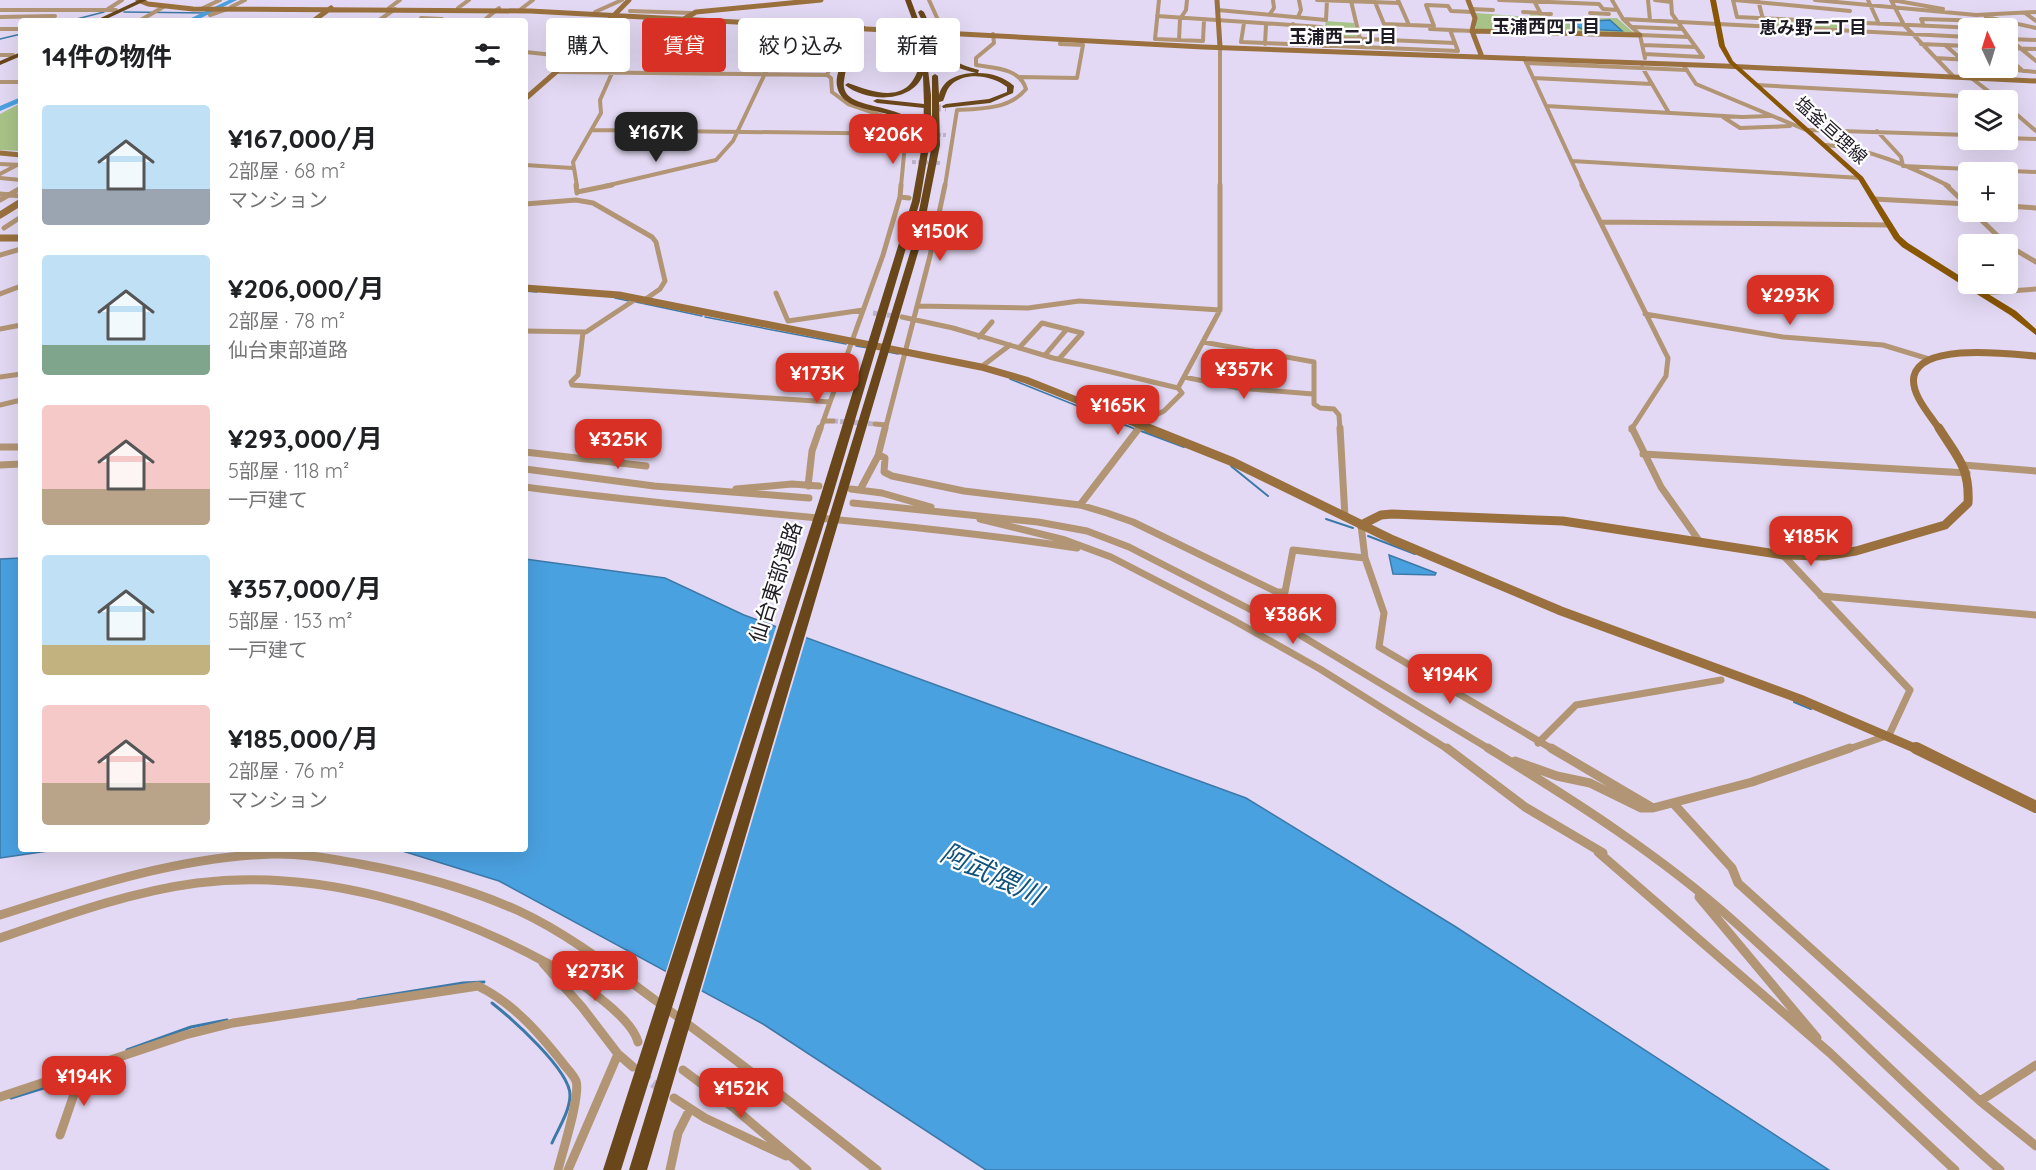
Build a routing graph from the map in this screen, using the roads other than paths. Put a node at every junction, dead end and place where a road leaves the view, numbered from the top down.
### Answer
1 (122, 0) edge
2 (140, 0) edge
3 (220, 0) edge
4 (245, 0) edge
5 (400, 0) edge
6 (470, 0) edge
7 (533, 0) edge
8 (622, 0) edge
9 (629, 0) edge
10 (820, 0) edge
11 (908, 0) edge
12 (915, 0) edge
13 (929, 0) edge
14 (1159, 0) edge
15 (1186, 0) edge
16 (1217, 0) edge
17 (1273, 0) edge
18 (1299, 0) edge
19 (1317, 0) edge
20 (1327, 0) edge
21 (1468, 0) edge
22 (1499, 0) edge
23 (1612, 0) edge
24 (1648, 0) edge
25 (1655, 0) edge
26 (1713, 0) edge
27 (1734, 0) edge
28 (1818, 0) edge
29 (1868, 0) edge
30 (1892, 0) edge
31 (794, 1) edge
32 (1351, 1) edge
33 (1534, 1) edge
34 (1671, 1) edge
35 (1758, 1) edge
36 (1375, 2) junction
37 (1399, 2) edge
38 (1846, 2) edge
39 (1781, 4) junction
40 (165, 6) junction
41 (1870, 6) junction
42 (1804, 7) junction
43 (205, 8) junction
44 (227, 8) junction
45 (331, 8) junction
46 (389, 8) junction
47 (458, 8) junction
48 (1895, 8) junction
49 (395, 9) junction
50 (433, 9) junction
51 (498, 9) junction
52 (521, 9) junction
53 (1218, 9) junction
54 (1827, 9) junction
55 (0, 10) edge
56 (26, 10) junction
57 (106, 10) junction
58 (116, 10) junction
59 (1472, 10) junction
60 (1493, 10) dead end
61 (1606, 10) junction
62 (1618, 10) junction
63 (630, 11) dead end
64 (1850, 11) junction
65 (595, 12) junction
66 (1523, 12) dead end
67 (2036, 12) edge
68 (691, 13) junction
69 (1540, 13) junction
70 (1590, 13) dead end
71 (2025, 13) junction
72 (615, 14) junction
73 (1270, 14) junction
74 (1551, 14) dead end
75 (1956, 14) junction
76 (210, 15) dead end
77 (1976, 15) junction
78 (55, 16) dead end
79 (1157, 16) junction
80 (0, 17) edge
81 (14, 17) junction
82 (1181, 17) junction
83 (1298, 17) junction
84 (97, 18) edge
85 (103, 18) edge
86 (144, 18) edge
87 (318, 18) edge
88 (382, 18) edge
89 (421, 18) edge
90 (487, 18) edge
91 (611, 18) edge
92 (685, 18) joint
93 (918, 18) edge
94 (923, 18) edge
95 (937, 18) edge
96 (1203, 19) junction
97 (1623, 19) junction
98 (1763, 19) junction
99 (1650, 20) junction
100 (1785, 20) junction
101 (1958, 20) edge
102 (1220, 21) junction
103 (1677, 21) junction
104 (1809, 21) junction
105 (2036, 21) edge
106 (1832, 22) junction
107 (1244, 23) junction
108 (1717, 23) junction
109 (1855, 23) junction
110 (14, 24) dead end
111 (1293, 24) junction
112 (1879, 24) junction
113 (1266, 25) junction
114 (1409, 25) junction
115 (1904, 25) junction
116 (1924, 26) junction
117 (1633, 27) junction
118 (1958, 27) edge
119 (864, 28) edge
120 (1414, 28) dead end
121 (1766, 28) junction
122 (2036, 28) edge
123 (7, 29) junction
124 (18, 29) edge
125 (1683, 29) junction
126 (0, 30) edge
127 (1450, 30) junction
128 (1472, 31) junction
129 (960, 32) edge
130 (0, 34) edge
131 (994, 35) junction
132 (1416, 35) dead end
133 (1640, 35) junction
134 (1912, 35) junction
135 (1321, 37) junction
136 (1688, 37) junction
137 (1958, 37) edge
138 (1360, 39) junction
139 (2018, 39) edge
140 (1061, 40) junction
141 (1179, 40) junction
142 (2036, 40) edge
143 (1418, 41) junction
144 (1455, 42) junction
145 (1266, 44) junction
146 (1921, 44) junction
147 (1293, 45) junction
148 (1642, 45) junction
149 (1945, 45) junction
150 (1323, 46) junction
151 (1958, 46) edge
152 (2018, 46) edge
153 (1220, 47) junction
154 (1695, 47) junction
155 (2021, 48) junction
156 (2036, 49) edge
157 (528, 52) edge
158 (18, 54) edge
159 (18, 54) edge
160 (546, 54) edge
161 (1644, 54) junction
162 (0, 55) edge
163 (13, 55) junction
164 (1482, 57) junction
165 (1958, 57) edge
166 (1936, 58) junction
167 (1525, 60) junction
168 (1958, 60) edge
169 (2036, 61) edge
170 (0, 62) edge
171 (1683, 64) junction
172 (1644, 65) junction
173 (1735, 66) junction
174 (2018, 66) edge
175 (960, 67) edge
176 (1687, 70) junction
177 (2018, 71) edge
178 (2024, 71) junction
179 (557, 72) edge
180 (612, 72) joint
181 (828, 72) edge
182 (843, 72) edge
183 (922, 72) edge
184 (926, 72) edge
185 (932, 72) edge
186 (2036, 72) edge
187 (765, 74) junction
188 (827, 75) junction
189 (1954, 76) junction
190 (1958, 76) edge
191 (1020, 77) junction
192 (1533, 78) junction
193 (1971, 78) edge
194 (1989, 78) edge
195 (2028, 80) junction
196 (2036, 81) edge
197 (0, 82) edge
198 (18, 82) edge
199 (1652, 84) junction
200 (1757, 85) junction
201 (2036, 85) edge
202 (845, 88) junction
203 (1987, 90) edge
204 (528, 96) edge
205 (1958, 97) edge
206 (1546, 106) junction
207 (923, 107) tunnel mouth
208 (1669, 113) junction
209 (2018, 114) edge
210 (1721, 116) junction
211 (1770, 116) junction
212 (1792, 126) junction
213 (592, 130) junction
214 (1810, 131) junction
215 (1877, 131) junction
216 (2036, 131) edge
217 (737, 132) junction
218 (906, 134) junction
219 (913, 135) tunnel mouth
220 (946, 135) tunnel mouth
221 (954, 135) junction
222 (1958, 135) edge
223 (2018, 139) edge
224 (2036, 140) edge
225 (1826, 145) junction
226 (2, 154) edge
227 (18, 155) edge
228 (1572, 161) junction
229 (904, 162) junction
230 (912, 162) tunnel mouth
231 (942, 163) tunnel mouth
232 (950, 163) junction
233 (0, 164) edge
234 (18, 165) edge
235 (528, 165) edge
236 (18, 166) edge
237 (933, 166) junction
238 (1903, 166) junction
239 (572, 168) junction
240 (2036, 172) edge
241 (0, 176) edge
242 (1861, 178) junction
243 (18, 179) edge
244 (18, 190) edge
245 (577, 192) junction
246 (0, 194) edge
247 (9, 195) junction
248 (18, 196) edge
249 (1958, 196) edge
250 (900, 198) junction
251 (912, 199) junction
252 (934, 199) dead end
253 (0, 200) edge
254 (576, 200) junction
255 (943, 200) junction
256 (1875, 200) junction
257 (18, 204) edge
258 (528, 204) edge
259 (1958, 205) edge
260 (2018, 207) edge
261 (2036, 208) edge
262 (0, 215) edge
263 (18, 220) edge
264 (1601, 222) junction
265 (1983, 222) edge
266 (1890, 225) junction
267 (4, 228) dead end
268 (1996, 234) edge
269 (0, 238) edge
270 (18, 238) edge
271 (18, 250) edge
272 (2018, 251) edge
273 (0, 255) edge
274 (2036, 262) edge
275 (1958, 278) edge
276 (18, 287) edge
277 (528, 288) edge
278 (2036, 289) edge
279 (2018, 290) edge
280 (776, 293) dead end
281 (0, 294) edge
282 (1984, 294) edge
283 (640, 300) junction
284 (917, 306) junction
285 (1220, 310) junction
286 (863, 311) junction
287 (873, 313) tunnel mouth
288 (1646, 314) junction
289 (902, 317) tunnel mouth
290 (913, 319) junction
291 (788, 321) junction
292 (992, 322) dead end
293 (18, 326) edge
294 (768, 326) junction
295 (0, 329) edge
296 (1067, 329) junction
297 (528, 331) edge
298 (583, 332) junction
299 (2036, 333) edge
300 (979, 337) junction
301 (853, 342) junction
302 (1203, 342) junction
303 (1010, 345) junction
304 (1019, 348) junction
305 (904, 351) junction
306 (1045, 355) junction
307 (2036, 356) edge
308 (1059, 359) junction
309 (1929, 359) junction
310 (981, 367) junction
311 (18, 374) edge
312 (0, 377) edge
313 (1184, 377) junction
314 (1178, 388) junction
315 (1313, 394) junction
316 (18, 401) edge
317 (830, 402) junction
318 (0, 405) edge
319 (823, 421) junction
320 (833, 421) tunnel mouth
321 (875, 424) tunnel mouth
322 (886, 424) junction
323 (1138, 426) junction
324 (0, 447) edge
325 (18, 447) edge
326 (528, 452) edge
327 (1643, 454) junction
328 (879, 455) junction
329 (18, 464) edge
330 (0, 465) edge
331 (645, 466) dead end
332 (528, 469) edge
333 (1965, 469) junction
334 (2036, 471) edge
335 (808, 486) junction
336 (819, 486) dead end
337 (528, 487) edge
338 (850, 489) dead end
339 (710, 490) junction
340 (860, 490) junction
341 (809, 498) dead end
342 (846, 502) junction
343 (1080, 505) junction
344 (955, 513) junction
345 (1345, 517) junction
346 (1361, 525) junction
347 (1700, 542) junction
348 (1091, 550) junction
349 (1784, 555) junction
350 (1365, 558) junction
351 (1821, 596) junction
352 (2036, 615) edge
353 (1721, 680) dead end
354 (1889, 735) junction
355 (1539, 743) junction
356 (1499, 755) junction
357 (1673, 803) junction
358 (2036, 807) edge
359 (1653, 808) junction
360 (1591, 847) junction
361 (1603, 854) dead end
362 (1688, 884) junction
363 (0, 915) edge
364 (0, 938) edge
365 (537, 957) junction
366 (638, 1042) dead end
367 (1830, 1053) junction
368 (618, 1054) junction
369 (2036, 1065) edge
370 (633, 1067) dead end
371 (683, 1070) dead end
372 (82, 1071) junction
373 (0, 1097) edge
374 (674, 1098) dead end
375 (1980, 1101) junction
376 (690, 1109) junction
377 (60, 1135) dead end
378 (2036, 1146) edge
379 (796, 1161) junction
380 (558, 1170) edge
381 (568, 1170) edge
382 (612, 1170) edge
383 (638, 1170) edge
384 (670, 1170) edge
385 (807, 1170) edge
386 (876, 1170) edge
387 (1955, 1170) edge
388 (2000, 1170) edge

1 - 57 street
2 - 40 main road
2 - 43 main road
2 - 58 highway
2 - 85 highway
3 - 43 street
4 - 44 street
5 - 46 street
6 - 47 street
7 - 52 street
8 - 65 street
9 - 72 main road
10 - 31 main road
11 - 93 highway, 仙台東部道路
12 - 94 highway
13 - 95 street
14 - 79 street
15 - 82 street
16 - 53 main road
17 - 73 street
18 - 83 street
19 - 20 street
20 - 32 street
20 - 83 street
21 - 59 main road
22 - 33 street
23 - 62 street
24 - 99 street
25 - 34 street
26 - 108 main road, 塩釜亘理線
27 - 35 street
27 - 98 street
28 - 38 street
29 - 41 street
30 - 48 street
30 - 75 street
31 - 68 main road
32 - 36 street
32 - 138 street
33 - 61 street
33 - 69 street
34 - 103 street
35 - 39 street
35 - 98 street
36 - 37 street
36 - 114 street
37 - 114 street
38 - 41 street
38 - 64 street
39 - 42 street
39 - 100 street
40 - 43 main road
40 - 86 street
41 - 48 street
41 - 112 street
42 - 54 street
42 - 104 street
43 - 44 main road
44 - 45 main road
44 - 76 street
45 - 46 main road
45 - 49 main road
45 - 87 main road
46 - 47 main road
47 - 51 main road
48 - 75 street
48 - 115 street
49 - 50 main road
49 - 88 street
50 - 51 main road
50 - 89 street
51 - 52 main road
51 - 72 main road
51 - 90 street
52 - 65 main road
53 - 73 street
53 - 102 main road
54 - 64 street
54 - 106 street
55 - 56 street
56 - 57 street
56 - 81 street
57 - 58 street
58 - 84 highway
59 - 60 street
59 - 114 street
59 - 128 main road
61 - 62 street
61 - 70 street
62 - 97 street
63 - 68 street
64 - 109 street
65 - 72 main road
66 - 69 street
67 - 71 street
68 - 92 main road
69 - 74 street
71 - 77 street
71 - 105 street
72 - 91 main road
72 - 92 main road
73 - 83 street
75 - 77 street
77 - 122 street
78 - 81 street
79 - 82 street
79 - 141 street
80 - 81 street
82 - 96 street
82 - 141 street
96 - 102 street
96 - 141 street
97 - 99 street
97 - 117 street
98 - 100 street
98 - 121 street
99 - 103 street
100 - 104 street
101 - 116 street
102 - 107 street
102 - 153 main road
103 - 108 street
103 - 125 street
104 - 106 street
106 - 109 street
107 - 113 street
107 - 145 street
108 - 121 street
108 - 173 main road, 塩釜亘理線
109 - 112 street
110 - 123 street
111 - 113 street
111 - 135 street
111 - 147 street
112 - 115 street
113 - 145 street
115 - 116 street
115 - 134 street
116 - 118 street
117 - 125 street
117 - 133 street
119 - 131 main road
120 - 127 street
121 - 134 street
123 - 124 street
123 - 126 street
123 - 130 street
125 - 136 street
127 - 128 street
127 - 144 street
128 - 133 main road
128 - 164 main road
129 - 131 main road
131 - 140 main road
131 - 153 main road
131 - 191 street
132 - 143 street
133 - 136 street
133 - 148 street
134 - 137 street
134 - 146 street
135 - 138 street
135 - 150 street
136 - 154 street
138 - 143 street
139 - 142 street
140 - 153 main road
140 - 191 street
143 - 144 street
144 - 150 street
145 - 147 street
146 - 149 street
146 - 166 street
147 - 150 street
148 - 154 street
148 - 161 street
149 - 151 street
149 - 165 street
152 - 155 street
153 - 164 main road
153 - 285 street
154 - 161 street
155 - 156 street
155 - 169 street
157 - 160 street
158 - 163 highway
159 - 170 highway
161 - 172 street
162 - 163 street
163 - 170 highway
164 - 167 main road
166 - 168 street
166 - 189 street
167 - 172 main road
167 - 192 street
171 - 172 main road
171 - 173 main road
171 - 176 street
172 - 176 street
172 - 199 street
173 - 189 main road
173 - 200 main road, 塩釜亘理線
174 - 178 street
175 - 237 highway
176 - 211 street
177 - 178 street
178 - 186 street
179 - 204 main road
180 - 187 street
180 - 213 street
181 - 188 street
182 - 202 highway
183 - 202 highway
184 - 251 highway, 仙台東部道路
185 - 237 highway, 仙台東部道路
187 - 188 street
187 - 217 street
188 - 218 street
189 - 190 main road
191 - 221 street
192 - 199 street
192 - 206 street
193 - 203 street
194 - 195 main road
195 - 196 main road
195 - 201 street
197 - 198 street
199 - 208 street
200 - 205 street
200 - 214 main road, 塩釜亘理線
202 - 207 highway
202 - 251 highway
206 - 208 street
206 - 228 street
208 - 210 street
209 - 216 street
210 - 211 street
210 - 212 street
211 - 212 street
212 - 214 street
213 - 217 street
213 - 239 street
214 - 215 street
214 - 225 main road, 塩釜亘理線
215 - 222 street
215 - 238 street
217 - 218 street
217 - 245 street
218 - 219 street
218 - 229 street
220 - 221 street
221 - 232 street
223 - 224 street
225 - 238 street
225 - 242 main road, 塩釜亘理線
226 - 227 main road
228 - 242 street
228 - 264 street
229 - 230 street
229 - 250 street
231 - 232 street
232 - 255 street
233 - 234 street
235 - 239 street
236 - 241 street
237 - 342 highway, 仙台東部道路
238 - 240 street
238 - 249 street
239 - 245 street
241 - 243 street
242 - 256 main road, 塩釜亘理線
244 - 247 street
245 - 254 street
246 - 247 street
247 - 248 street
247 - 253 street
250 - 251 street
250 - 286 street
251 - 382 highway, 仙台東部道路
252 - 255 street
254 - 258 street
254 - 283 street
255 - 284 street
256 - 259 street
256 - 266 main road, 塩釜亘理線
257 - 262 main road
260 - 261 street
263 - 267 street
264 - 266 street
264 - 288 street
265 - 268 street
266 - 275 main road, 塩釜亘理線
269 - 270 main road
271 - 273 street
272 - 274 street
276 - 281 street
277 - 283 main road
278 - 279 street
280 - 291 street
282 - 299 main road, 塩釜亘理線
283 - 294 main road
283 - 298 street
284 - 285 street
284 - 290 street
285 - 302 street
286 - 287 street
286 - 291 street
286 - 301 street
288 - 309 street
288 - 327 street
289 - 290 street
290 - 300 street
290 - 305 street
291 - 294 street
292 - 300 street
293 - 295 street
294 - 301 main road
296 - 304 street
296 - 306 street
296 - 308 street
297 - 298 street
298 - 317 street
300 - 303 street
301 - 305 main road
301 - 317 street
302 - 313 street
302 - 315 street
303 - 304 street
303 - 310 street
304 - 306 street
305 - 310 main road
305 - 322 street
306 - 308 street
307 - 309 main road
308 - 314 street
309 - 333 main road
310 - 323 main road
311 - 312 street
313 - 314 street
313 - 315 street
314 - 323 street
315 - 345 street
316 - 318 street
317 - 319 street
319 - 320 street
319 - 335 street
321 - 322 street
322 - 328 street
323 - 343 street
323 - 345 main road
324 - 325 street
326 - 331 street
327 - 333 street
327 - 347 street
328 - 340 street
328 - 343 street
329 - 330 street
332 - 339 street
333 - 334 street
333 - 349 main road
335 - 336 street
335 - 339 street
337 - 348 street
338 - 340 street
339 - 341 street
340 - 344 street
342 - 344 street
342 - 383 highway, 仙台東部道路
343 - 350 street
344 - 348 street
344 - 356 street
345 - 346 main road
346 - 347 main road
346 - 350 street
346 - 354 main road
347 - 349 main road
348 - 360 street
349 - 351 street
350 - 355 street
351 - 352 street
351 - 354 street
353 - 355 street
354 - 357 street
354 - 358 main road
355 - 359 street
356 - 359 street
356 - 362 street
357 - 359 street
357 - 375 street
360 - 361 street
360 - 367 street
362 - 367 street
362 - 388 street
363 - 386 street
364 - 365 street
365 - 366 street
365 - 368 street
367 - 387 street
368 - 370 street
368 - 381 street
369 - 375 street
371 - 379 street
372 - 373 street
372 - 377 street
372 - 380 street
374 - 376 street
375 - 378 street
376 - 379 street
376 - 384 street
379 - 385 street

